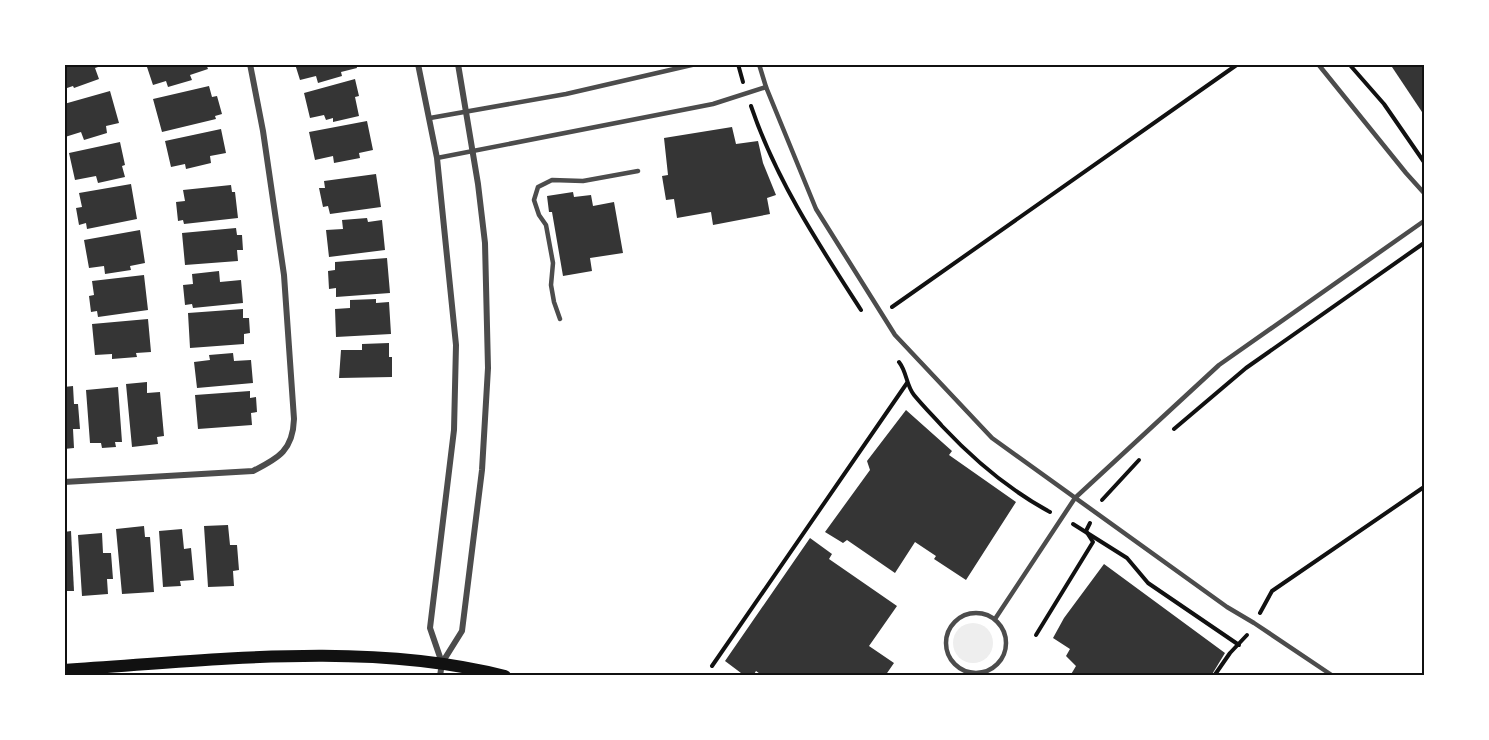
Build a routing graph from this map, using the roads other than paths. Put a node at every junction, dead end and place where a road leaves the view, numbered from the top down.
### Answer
1 (250, 64) edge
2 (418, 64) edge
3 (458, 64) edge
4 (696, 64) edge
5 (759, 64) edge
6 (1318, 64) edge
7 (766, 87) junction
8 (466, 112) junction
9 (430, 118) junction
10 (472, 151) junction
11 (437, 158) junction
12 (638, 171) dead end
13 (1425, 193) edge
14 (1425, 221) edge
15 (560, 319) dead end
16 (64, 482) edge
17 (1075, 498) junction
18 (995, 619) junction
19 (441, 669) edge
20 (961, 669) junction
21 (64, 670) edge
22 (505, 675) edge
23 (956, 675) edge
24 (1333, 675) edge

1 - 16 street
2 - 9 street
3 - 8 street
4 - 8 lane
5 - 7 lane
6 - 13 lane
7 - 10 lane
7 - 17 lane
8 - 9 lane
8 - 10 street
9 - 11 street
10 - 11 lane
10 - 19 street
11 - 19 street
12 - 15 lane
14 - 17 lane
17 - 18 lane
17 - 24 lane
18 - 20 lane
18 - 20 lane
19 - 21 main road
19 - 22 main road
20 - 23 lane

